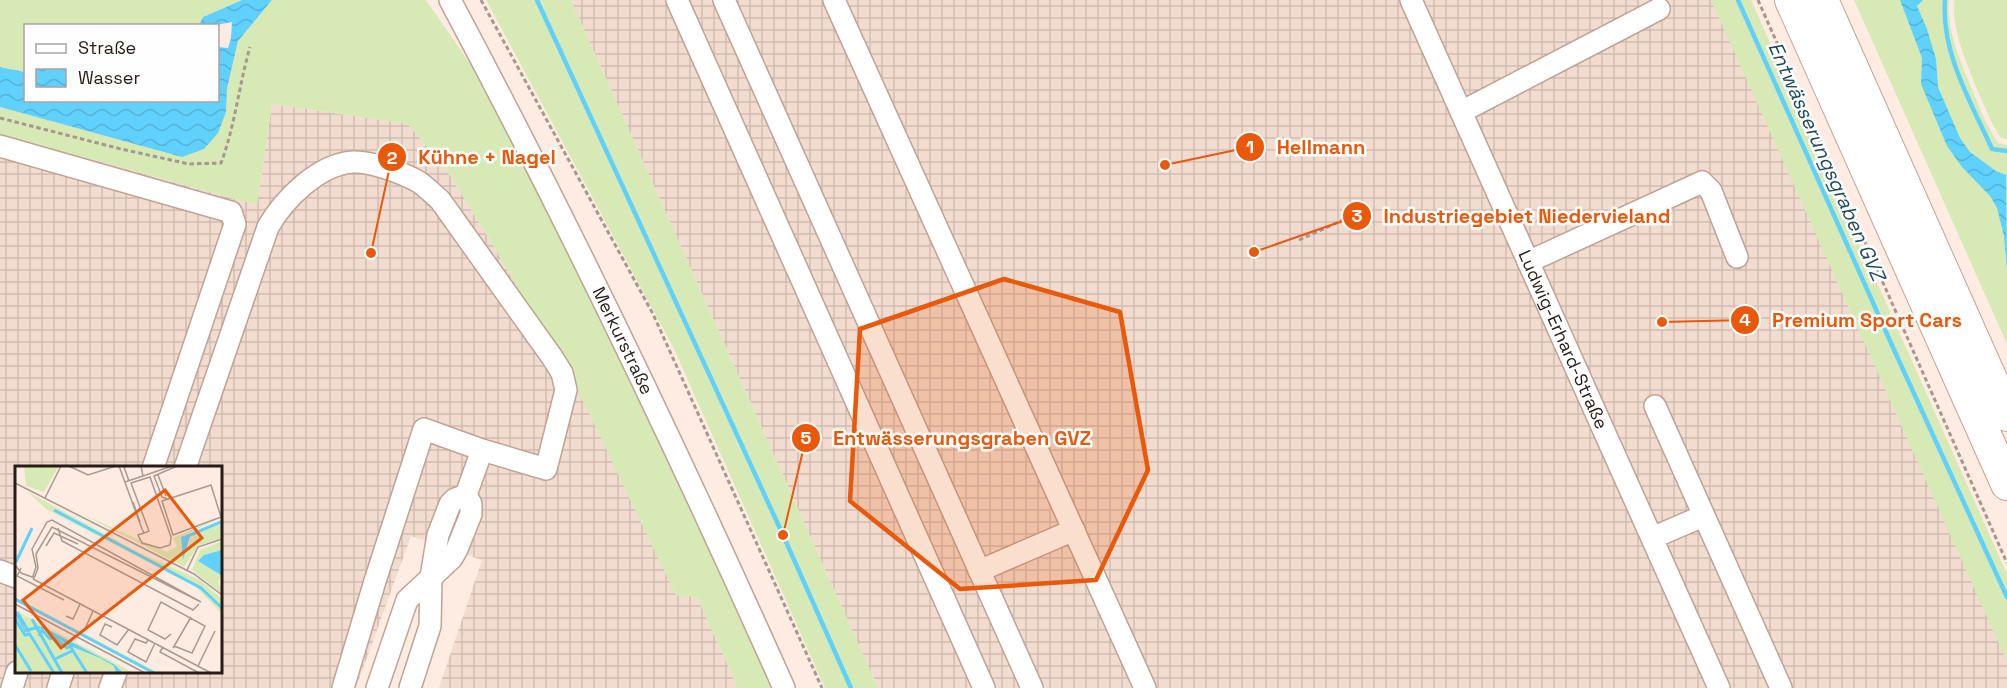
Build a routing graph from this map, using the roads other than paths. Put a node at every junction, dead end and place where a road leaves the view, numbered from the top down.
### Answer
1 (450, 0) edge
2 (677, 0) edge
3 (724, 0) edge
4 (834, 0) edge
5 (1411, 0) edge
6 (1791, 0) edge
7 (1822, 0) edge
8 (1659, 9) dead end
9 (1461, 112) junction
10 (0, 146) edge
11 (1737, 257) dead end
12 (1528, 262) junction
13 (1654, 406) dead end
14 (2007, 415) edge
15 (482, 450) junction
16 (154, 466) edge
17 (186, 466) edge
18 (2007, 484) edge
19 (1704, 516) junction
20 (1074, 530) junction
21 (1652, 538) junction
22 (0, 571) edge
23 (979, 571) junction
24 (15, 577) edge
25 (432, 577) junction
26 (17, 673) edge
27 (63, 673) edge
28 (116, 673) edge
29 (1717, 685) edge
30 (12, 688) edge
31 (58, 688) edge
32 (110, 688) edge
33 (343, 688) edge
34 (376, 688) edge
35 (410, 688) edge
36 (784, 688) edge
37 (984, 688) edge
38 (1032, 688) edge
39 (1145, 688) edge
40 (1781, 688) edge

1 - 36 street, Merkurstraße
2 - 37 street
3 - 23 street
4 - 20 street
5 - 9 street, Ludwig-Erhard-Straße
6 - 18 highway
7 - 14 highway
8 - 9 street
9 - 12 street, Ludwig-Erhard-Straße
10 - 16 street
11 - 12 street
12 - 21 street, Ludwig-Erhard-Straße
13 - 19 street
15 - 17 street
15 - 25 street
15 - 33 street
19 - 21 street
19 - 40 street
20 - 23 street
20 - 39 street
21 - 29 street, Ludwig-Erhard-Straße
22 - 24 street
23 - 38 street
25 - 34 street
25 - 35 street
26 - 30 street
27 - 31 street
28 - 32 street

